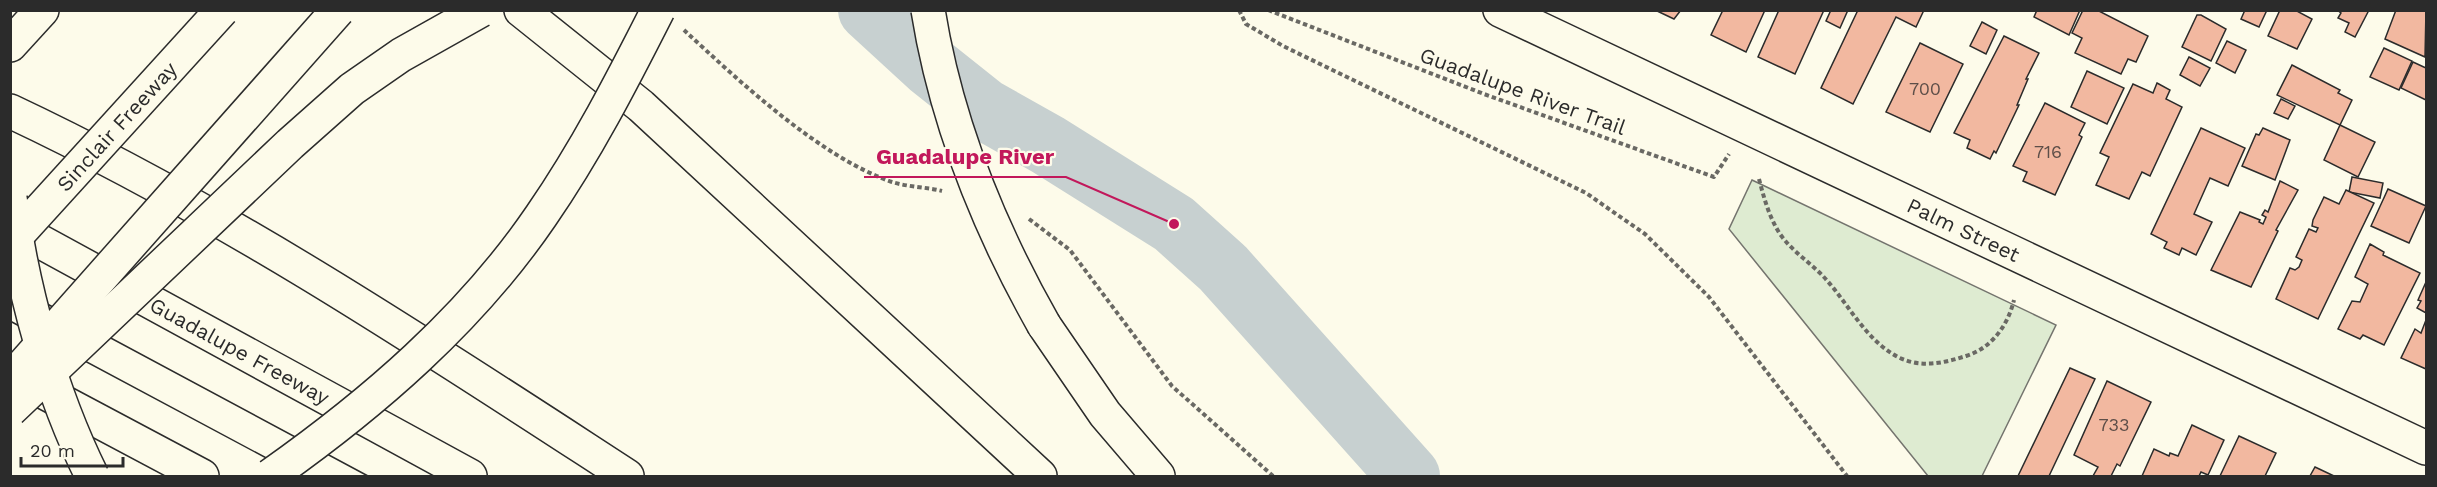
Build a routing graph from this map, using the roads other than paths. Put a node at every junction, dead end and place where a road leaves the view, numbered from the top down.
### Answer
1 (42, 10) edge
2 (222, 10) edge
3 (338, 10) edge
4 (481, 10) edge
5 (522, 10) edge
6 (658, 10) edge
7 (928, 10) edge
8 (1500, 10) edge
9 (10, 45) edge
10 (10, 111) edge
11 (10, 198) edge
12 (10, 225) edge
13 (10, 243) edge
14 (10, 374) edge
15 (10, 380) edge
16 (10, 410) edge
17 (2427, 448) edge
18 (92, 477) edge
19 (202, 477) edge
20 (270, 477) edge
21 (470, 477) edge
22 (627, 477) edge
23 (1040, 477) edge
24 (1158, 477) edge

1 - 9 main road
2 - 13 main road, Sinclair Freeway, bridge
3 - 15 main road, bridge
4 - 16 main road, bridge
5 - 23 main road
6 - 20 main road, bridge
7 - 24 main road, bridge
8 - 17 main road, Palm Street
10 - 22 main road
11 - 18 main road, bridge
12 - 21 main road, Guadalupe Freeway
14 - 19 main road

